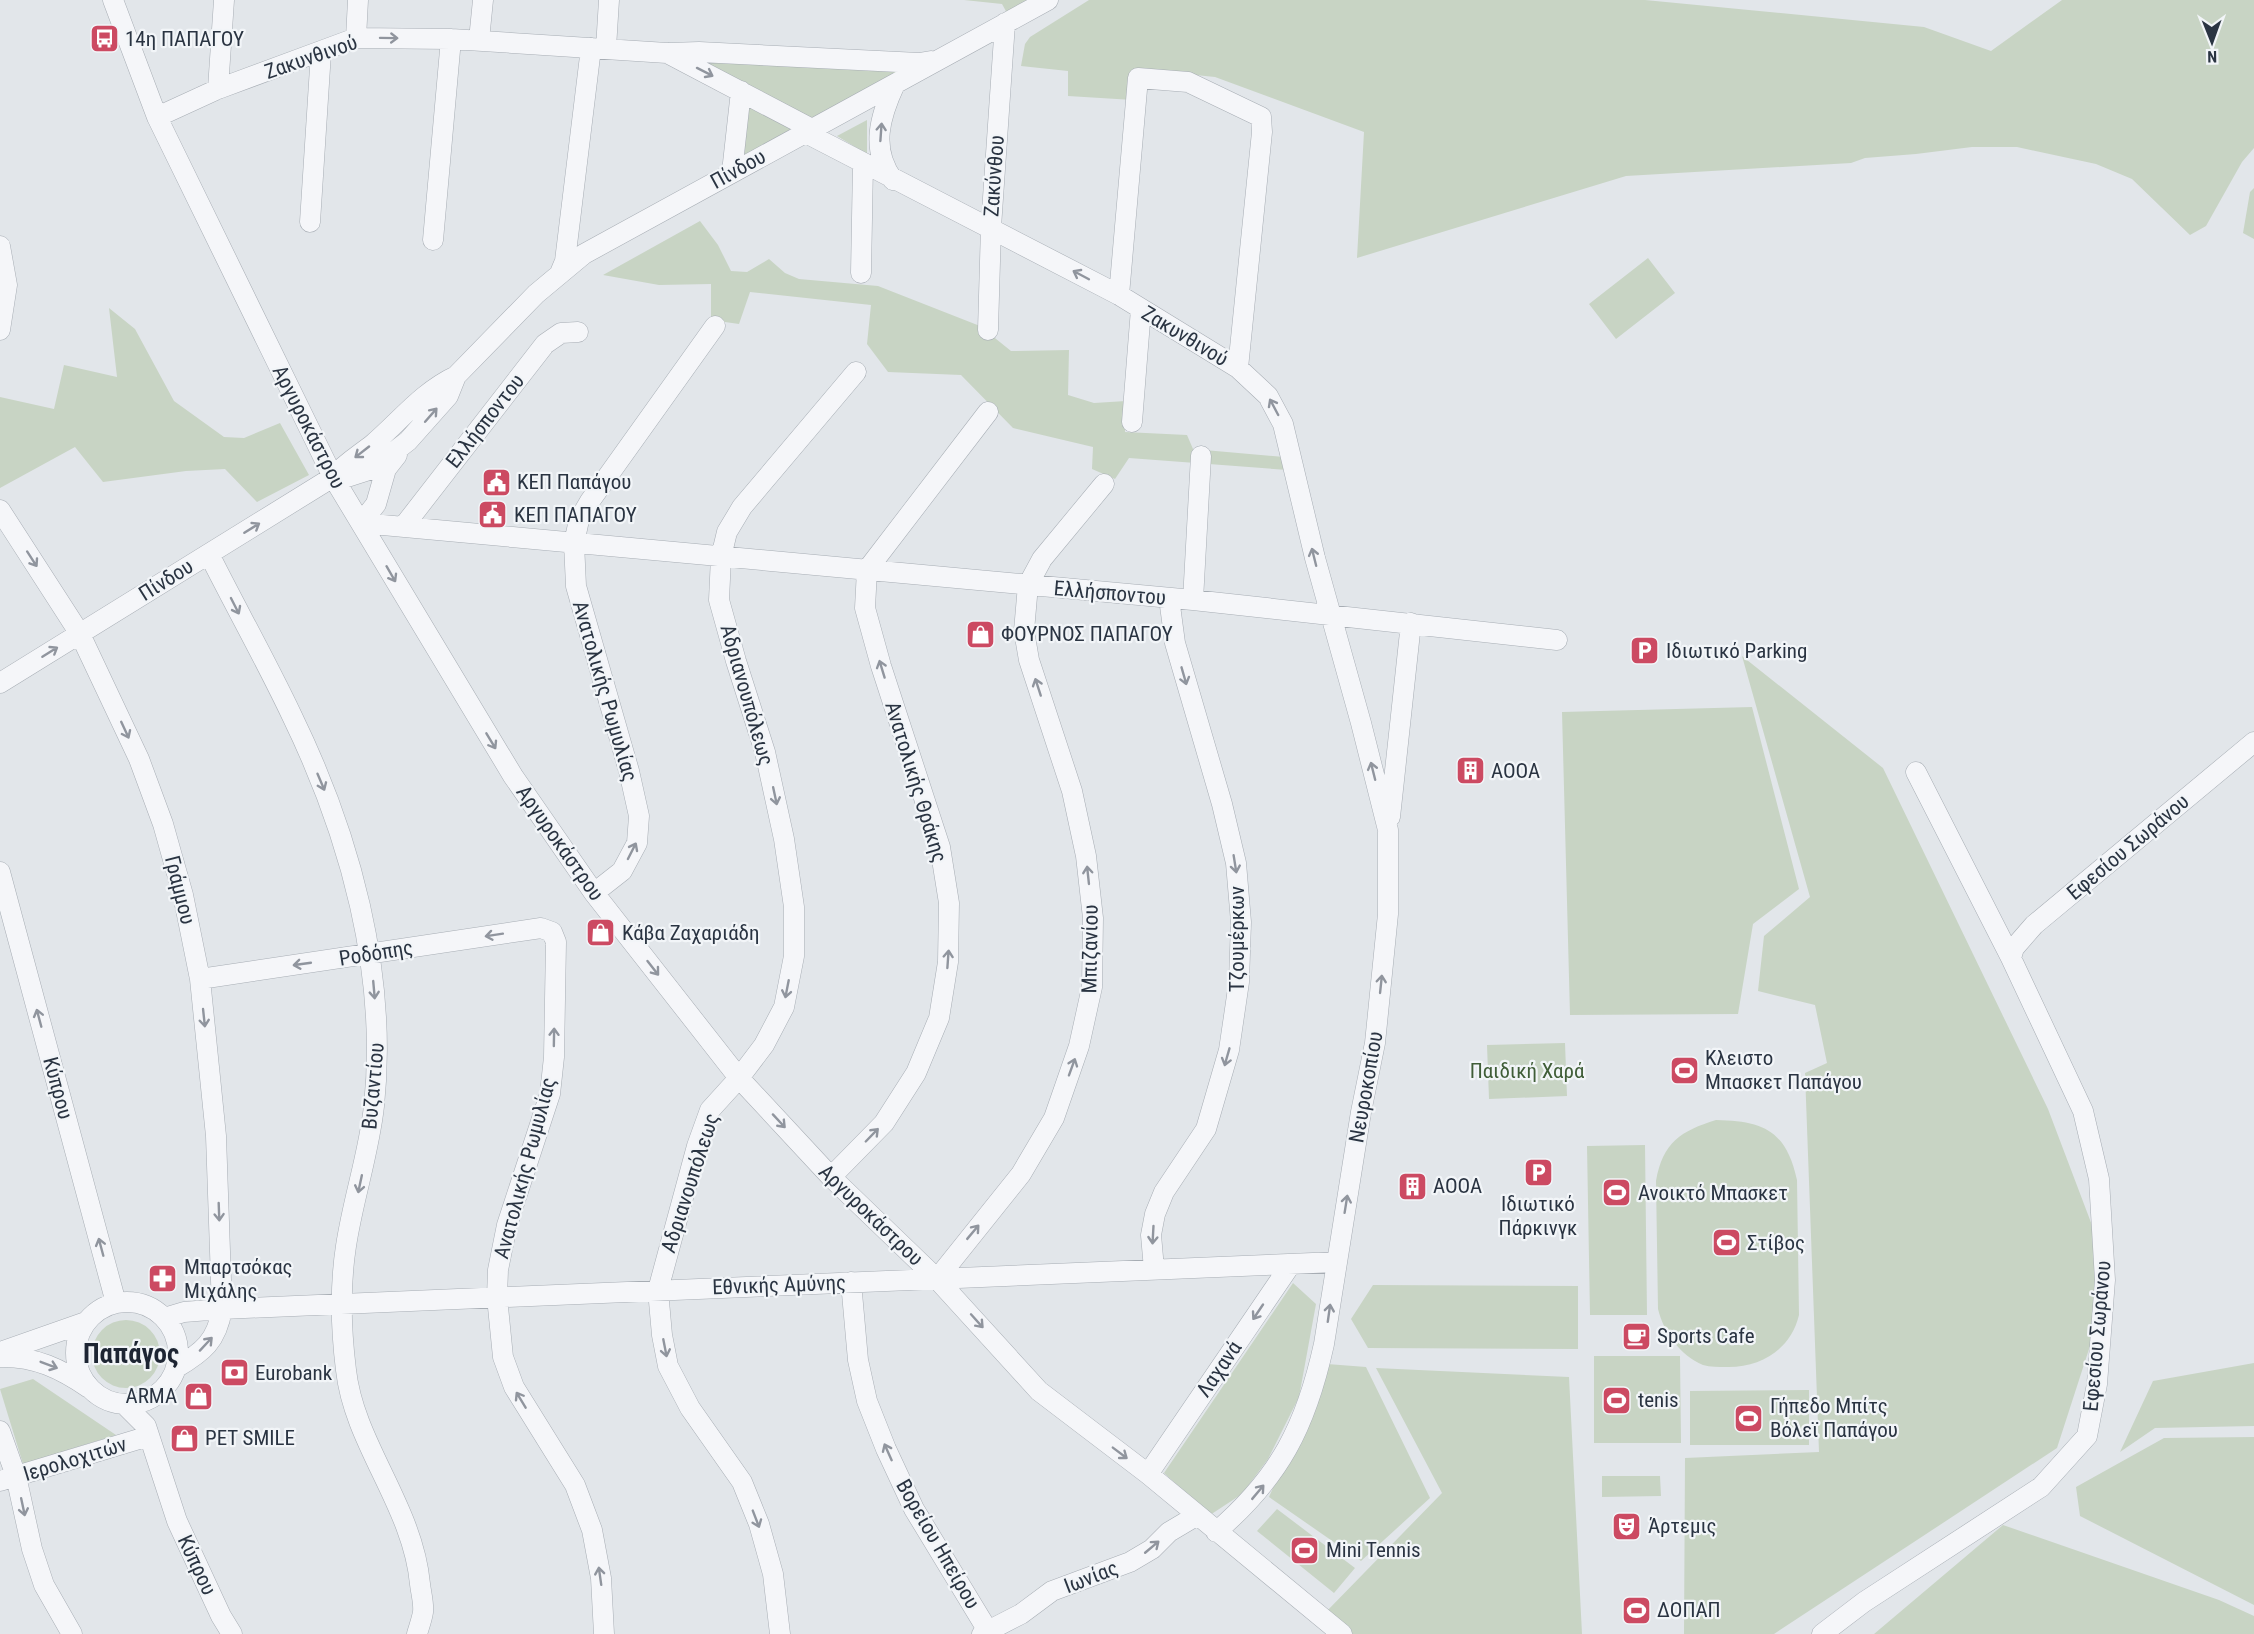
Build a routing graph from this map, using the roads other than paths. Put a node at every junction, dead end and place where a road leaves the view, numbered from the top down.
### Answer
1 (113, 0) edge
2 (224, 0) edge
3 (358, 0) edge
4 (483, 0) edge
5 (609, 0) edge
6 (1048, 0) edge
7 (1005, 23) junction
8 (356, 38) junction
9 (451, 39) junction
10 (479, 40) junction
11 (599, 48) junction
12 (321, 52) junction
13 (667, 53) junction
14 (938, 59) junction
15 (895, 84) junction
16 (218, 89) junction
17 (741, 91) junction
18 (157, 117) junction
19 (808, 130) junction
20 (864, 164) junction
21 (732, 172) junction
22 (894, 180) junction
23 (310, 222) dead end
24 (991, 227) junction
25 (432, 240) dead end
26 (0, 246) edge
27 (560, 273) junction
28 (861, 273) dead end
29 (1119, 295) junction
30 (1141, 309) junction
31 (715, 327) dead end
32 (0, 330) edge
33 (988, 330) dead end
34 (578, 332) dead end
35 (1238, 368) junction
36 (856, 372) dead end
37 (456, 376) junction
38 (988, 412) dead end
39 (1132, 422) dead end
40 (408, 441) junction
41 (1201, 456) dead end
42 (333, 477) junction
43 (1104, 484) dead end
44 (0, 510) edge
45 (361, 524) junction
46 (403, 527) junction
47 (574, 543) junction
48 (208, 554) junction
49 (721, 556) junction
50 (867, 570) junction
51 (1028, 585) junction
52 (1168, 598) junction
53 (1193, 600) junction
54 (1330, 614) junction
55 (1411, 623) junction
56 (80, 633) junction
57 (1557, 640) dead end
58 (0, 683) edge
59 (2254, 742) edge
60 (1916, 772) dead end
61 (1388, 830) junction
62 (0, 872) edge
63 (594, 893) junction
64 (552, 932) joint
65 (370, 954) junction
66 (2011, 958) junction
67 (200, 979) junction
68 (739, 1078) junction
69 (831, 1177) junction
70 (1337, 1262) junction
71 (1291, 1264) junction
72 (1154, 1269) junction
73 (937, 1279) junction
74 (851, 1282) junction
75 (658, 1290) junction
76 (497, 1297) junction
77 (116, 1304) junction
78 (342, 1304) junction
79 (222, 1309) junction
80 (164, 1318) junction
81 (86, 1322) junction
82 (0, 1352) edge
83 (0, 1357) edge
84 (176, 1368) junction
85 (92, 1390) junction
86 (155, 1396) junction
87 (124, 1404) junction
88 (0, 1431) edge
89 (148, 1431) junction
90 (1148, 1474) junction
91 (8, 1478) edge
92 (1196, 1516) junction
93 (1216, 1532) junction
94 (985, 1632) edge
95 (72, 1634) edge
96 (232, 1634) edge
97 (417, 1634) edge
98 (604, 1634) edge
99 (780, 1634) edge
100 (1342, 1634) edge
101 (1822, 1634) edge

1 - 18 street, Αργυροκάστρου
2 - 16 street
3 - 8 street
4 - 10 street
5 - 11 street
6 - 7 street, Πίνδου
7 - 14 street, Πίνδου
7 - 24 street, Ζακύνθου
8 -> 9 street, Ζακυνθινού
8 - 12 street, Ζακυνθινού
9 - 10 street, Ζακυνθινού
9 - 25 street
10 - 11 street, Ζακυνθινού
11 - 13 street, Ζακυνθινού
11 - 27 street
12 - 16 street, Ζακυνθινού
12 - 23 street
13 - 14 street
13 -> 17 street, Ζακυνθινού
14 - 15 street, Πίνδου
15 - 19 street, Πίνδου
22 -> 15 street
16 - 18 street, Ζακυνθινού
17 - 19 street, Ζακυνθινού
17 - 21 street
18 - 42 street, Αργυροκάστρου
19 - 20 street, Ζακυνθινού
19 - 21 street, Πίνδου
20 - 22 street, Ζακυνθινού
20 - 28 street
21 - 27 street, Πίνδου
22 - 24 street, Ζακυνθινού
29 -> 24 street, Ζακυνθινού
24 - 33 street, Ζακύνθου
26 - 32 street
27 - 37 street, Πίνδου
29 - 30 street, Ζακυνθινού
29 - 35 street
30 - 35 street, Ζακυνθινού
30 - 39 street
31 - 47 street
34 - 46 street, Ελλήσποντου
54 -> 35 street, Ζακυνθινού
36 - 49 street
40 -> 37 street, Πίνδου
37 -> 42 street, Πίνδου
38 - 50 street
40 - 42 street, Πίνδου
40 - 45 street
41 - 53 street, Ελλήσποντου
42 - 45 street, Αργυροκάστρου
48 -> 42 street, Πίνδου
43 - 51 street, Ελλήσποντου
44 -> 56 street, Γράμμου
45 - 46 street, Ελλήσποντου
45 -> 63 street, Αργυροκάστρου
46 - 47 street, Ελλήσποντου
47 - 49 street, Ελλήσποντου
63 -> 47 street, Ανατολικής Ρωμυλίας
48 - 56 street, Πίνδου
48 -> 65 street, Βυζαντίου
49 - 50 street, Ελλήσποντου
49 -> 68 street, Αδριανουπόλεως
50 - 51 street, Ελλήσποντου
69 -> 50 street, Ανατολικής Θράκης
51 - 52 street, Ελλήσποντου
73 -> 51 street, Μπιζανίου
52 - 53 street, Ελλήσποντου
52 -> 72 street, Τζουμέρκων
53 - 54 street, Ελλήσποντου
54 - 55 street, Ελλήσποντου
61 -> 54 street, Νευροκοπίου
55 - 57 street, Ελλήσποντου
55 - 61 street
58 -> 56 street, Πίνδου
56 -> 67 street, Γράμμου
59 - 66 street, Εφεσίου Σωράνου
60 - 66 street, Εφεσίου Σωράνου
70 -> 61 street, Νευροκοπίου
77 -> 62 street, Κύπρου
63 -> 68 street, Αργυροκάστρου
64 -> 65 street, Ροδόπης
76 -> 64 street, Ανατολικής Ρωμυλίας
65 -> 67 street, Ροδόπης
65 -> 78 street, Βυζαντίου
66 - 101 street, Εφεσίου Σωράνου
67 -> 79 street, Γράμμου
68 -> 69 street, Αργυροκάστρου
68 - 75 street, Αδριανουπόλεως
69 - 73 street, Αργυροκάστρου
70 - 71 street, Εθνικής Αμύνης
93 -> 70 street, Νευροκοπίου
71 - 72 street, Εθνικής Αμύνης
71 -> 90 street, Λαχανά
72 - 73 street, Εθνικής Αμύνης
73 - 74 street, Εθνικής Αμύνης
73 -> 90 street, Αργυροκάστρου
74 - 75 street, Εθνικής Αμύνης
94 -> 74 street, Βορείου Ηπείρου
75 - 76 street, Εθνικής Αμύνης
75 -> 99 street, Αδριανουπόλεως
76 - 78 street, Εθνικής Αμύνης
98 -> 76 street, Ανατολικής Ρωμυλίας
77 - 80 street
77 - 81 street
78 - 79 street, Εθνικής Αμύνης
78 - 97 street, Βυζαντίου
79 - 80 street, Εθνικής Αμύνης
84 -> 79 street, Γράμμου
80 - 84 street
81 - 82 street
81 - 85 street
83 -> 85 street
84 - 86 street
85 - 87 street
86 - 87 street
86 - 89 street
87 - 89 street, Κύπρου
88 - 91 street
89 - 91 street, Ιερολοχιτών
89 - 96 street, Κύπρου
90 - 92 street, Αργυροκάστρου
91 -> 95 street
92 - 93 street, Αργυροκάστρου
94 -> 92 street, Ιωνίας
93 - 100 street

